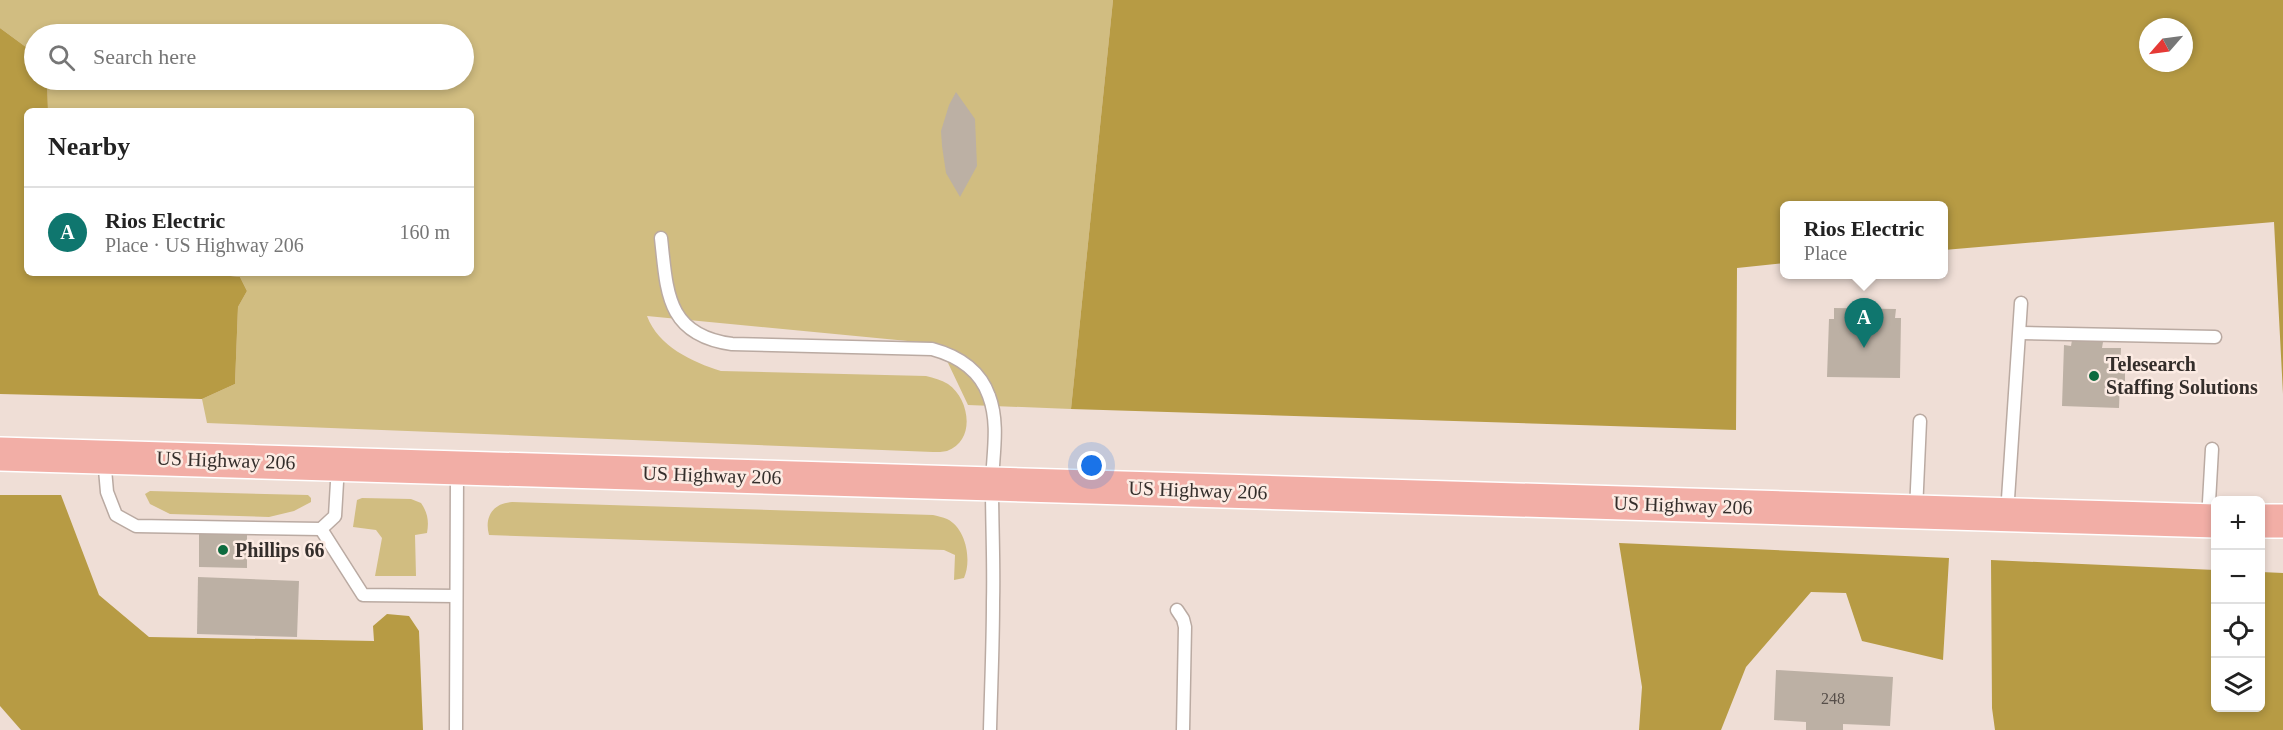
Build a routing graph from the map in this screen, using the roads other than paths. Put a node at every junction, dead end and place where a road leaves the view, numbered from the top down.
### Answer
1 (661, 238) dead end
2 (2021, 303) dead end
3 (2020, 333) junction
4 (2215, 337) dead end
5 (1920, 421) dead end
6 (2212, 449) dead end
7 (0, 454) edge
8 (104, 457) junction
9 (338, 464) junction
10 (457, 468) junction
11 (992, 484) junction
12 (2212, 496) edge
13 (1916, 512) junction
14 (2007, 515) junction
15 (2211, 521) edge
16 (2265, 521) edge
17 (2283, 521) edge
18 (321, 529) junction
19 (456, 596) junction
20 (1177, 610) dead end
21 (456, 730) edge
22 (990, 730) edge
23 (1183, 730) edge

1 - 11 lane
2 - 3 lane
3 - 4 lane
3 - 14 lane
5 - 13 lane
6 - 12 lane
7 - 8 highway, US Highway 206
8 - 9 highway, US Highway 206
8 - 18 lane
9 - 10 highway, US Highway 206
9 - 18 lane
10 - 11 highway, US Highway 206
10 - 19 lane
11 - 13 highway, US Highway 206
11 - 22 lane
13 - 14 highway, US Highway 206
14 - 15 highway, US Highway 206
16 - 17 highway
18 - 19 lane
19 - 21 lane
20 - 23 lane

